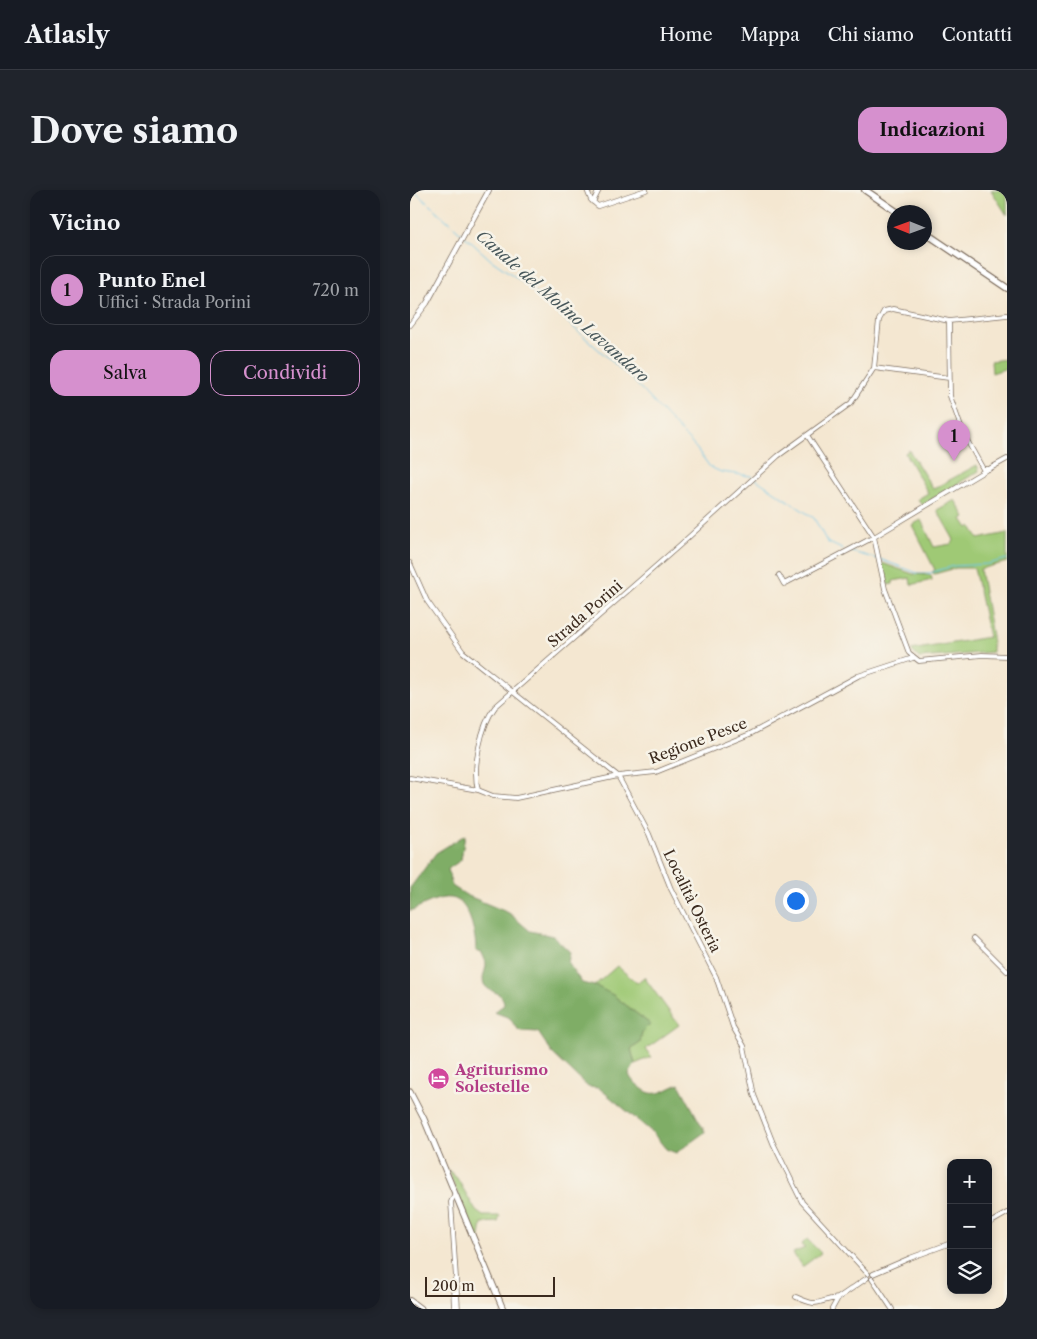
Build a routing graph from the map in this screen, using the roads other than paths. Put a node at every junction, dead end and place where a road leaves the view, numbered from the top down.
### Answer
1 (489, 190) edge
2 (587, 190) edge
3 (599, 190) edge
4 (646, 190) edge
5 (865, 190) edge
6 (593, 202) junction
7 (887, 205) edge
8 (932, 237) edge
9 (1007, 288) edge
10 (1007, 315) edge
11 (948, 321) junction
12 (410, 325) edge
13 (874, 368) junction
14 (949, 378) junction
15 (807, 435) junction
16 (1007, 459) edge
17 (986, 470) junction
18 (874, 537) junction
19 (410, 563) edge
20 (779, 575) dead end
21 (1007, 656) edge
22 (913, 658) junction
23 (513, 692) junction
24 (618, 776) junction
25 (410, 778) edge
26 (478, 790) junction
27 (974, 938) dead end
28 (1007, 971) edge
29 (410, 1092) edge
30 (455, 1192) junction
31 (1007, 1213) edge
32 (992, 1222) edge
33 (947, 1244) edge
34 (869, 1277) junction
35 (796, 1297) dead end
36 (838, 1298) junction
37 (410, 1300) edge
38 (422, 1309) edge
39 (456, 1309) edge
40 (503, 1309) edge
41 (832, 1309) edge
42 (892, 1309) edge

1 - 12 street
2 - 6 street
3 - 6 street
4 - 6 street
5 - 7 main road
8 - 9 main road
10 - 11 street, Strada Porini
11 - 13 street, Strada Porini
11 - 14 street
13 - 14 street
13 - 15 street, Strada Porini
14 - 17 street
15 - 18 street
15 - 23 street, Strada Porini
16 - 17 street
17 - 18 street
18 - 20 street
18 - 22 street
19 - 23 street, Località Osteria
21 - 22 street
22 - 24 street, Regione Pesce
23 - 24 street, Località Osteria
23 - 26 street, Strada Porini
24 - 26 street, Regione Pesce
24 - 34 street, Località Osteria
25 - 26 street
27 - 28 street
29 - 30 main road
30 - 39 street
30 - 40 main road
31 - 32 street
33 - 34 street
34 - 36 street
34 - 42 street, Località Osteria
35 - 36 street
36 - 41 street
37 - 38 street

